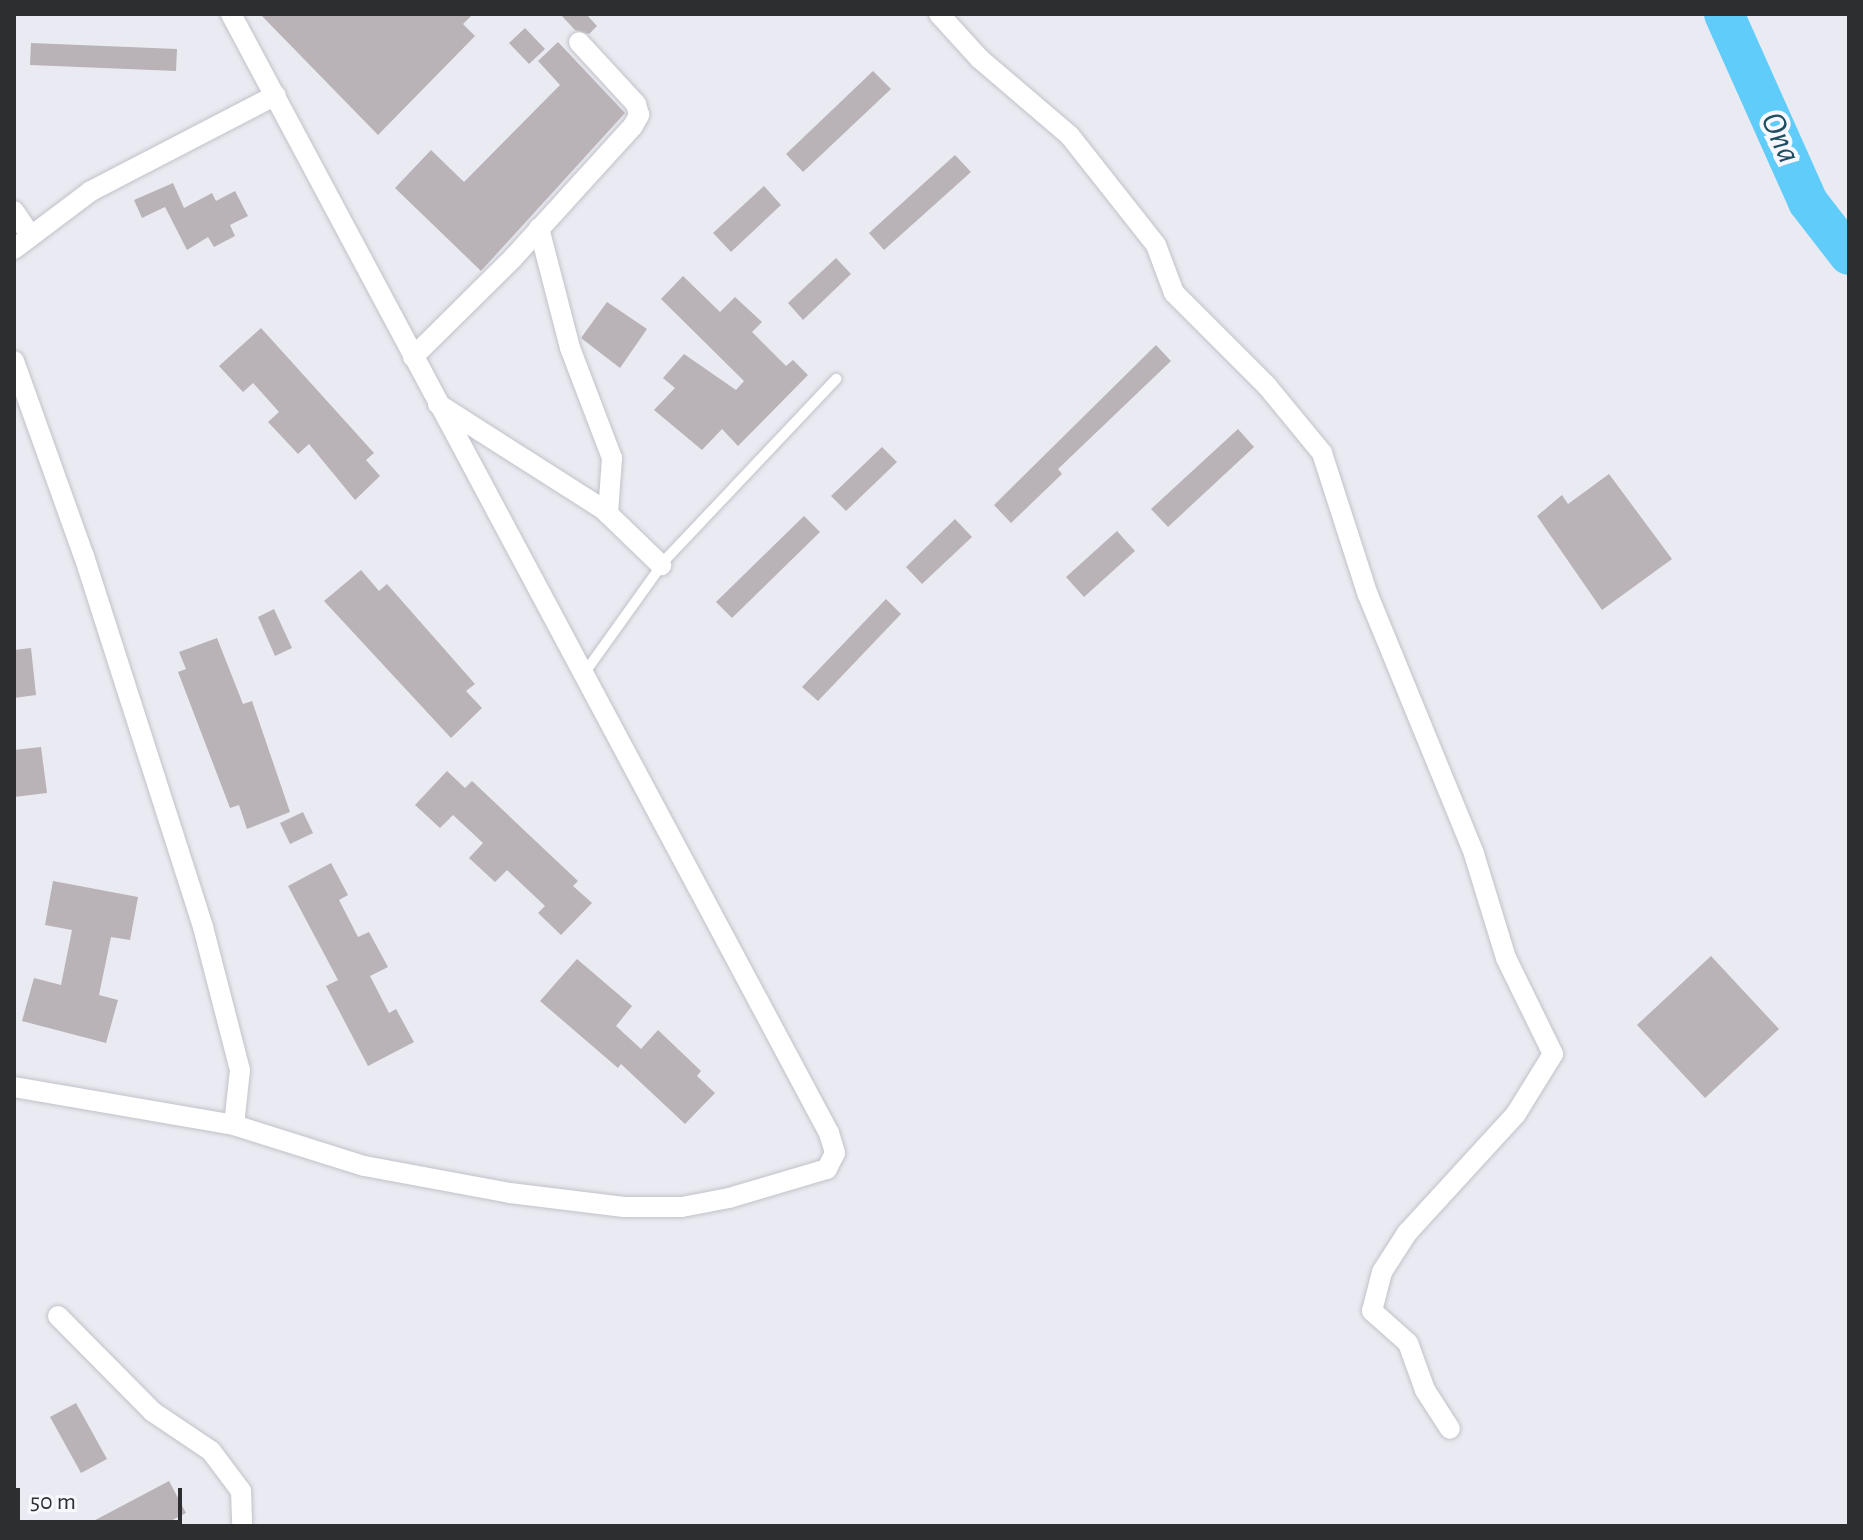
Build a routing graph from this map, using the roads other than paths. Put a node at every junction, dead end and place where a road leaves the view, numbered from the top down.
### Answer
1 (231, 14) edge
2 (939, 14) edge
3 (579, 42) dead end
4 (276, 95) junction
5 (14, 211) edge
6 (539, 228) junction
7 (31, 236) junction
8 (14, 249) edge
9 (413, 357) junction
10 (14, 361) edge
11 (836, 379) dead end
12 (438, 404) junction
13 (608, 514) junction
14 (661, 565) junction
15 (583, 675) junction
16 (14, 1087) edge
17 (234, 1125) junction
18 (58, 1316) dead end
19 (1450, 1429) dead end
20 (242, 1526) edge

1 - 4 street
2 - 19 street
3 - 6 street
4 - 7 street
4 - 9 street
5 - 7 street
6 - 9 street
6 - 13 street
7 - 8 street
9 - 12 street
10 - 17 street
11 - 14 lane
12 - 13 street
12 - 15 street
13 - 14 street
14 - 15 lane
15 - 17 street
16 - 17 street
18 - 20 street

